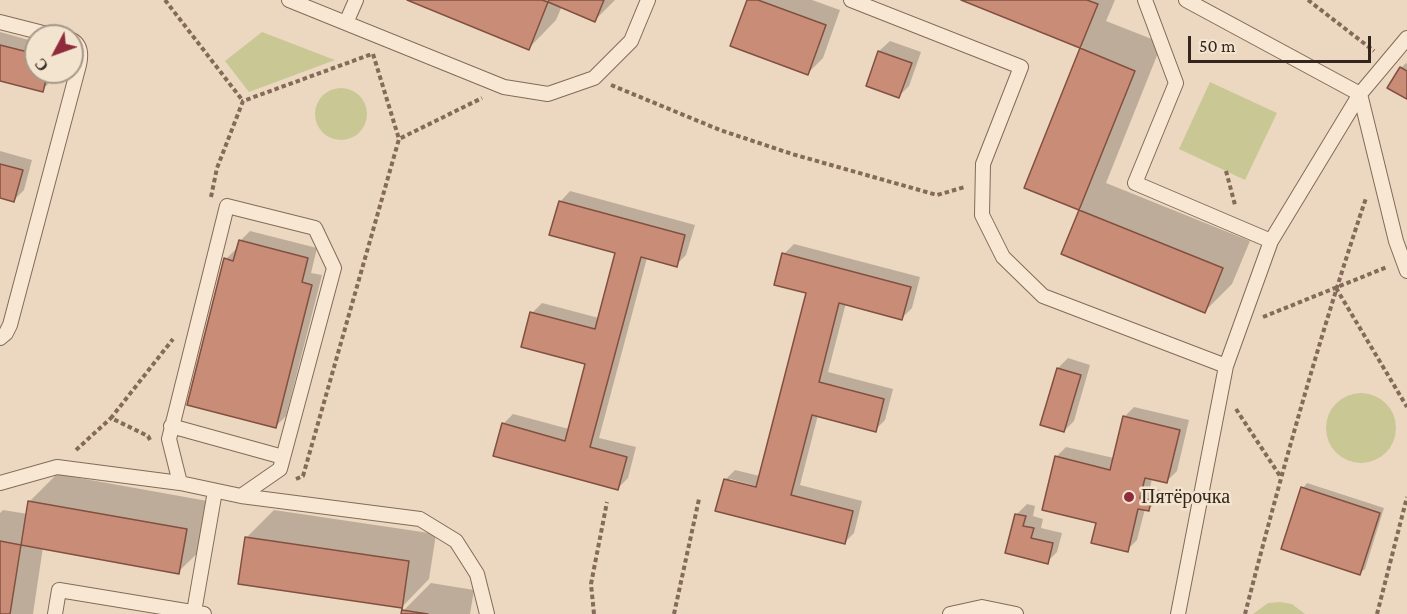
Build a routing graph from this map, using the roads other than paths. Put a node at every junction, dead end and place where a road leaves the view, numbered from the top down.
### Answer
1 (289, 0) edge
2 (356, 0) edge
3 (648, 0) edge
4 (851, 0) edge
5 (1145, 0) edge
6 (1186, 0) edge
7 (0, 22) edge
8 (346, 23) junction
9 (24, 28) edge
10 (1407, 38) edge
11 (1397, 59) edge
12 (74, 84) edge
13 (1360, 94) junction
14 (1401, 238) edge
15 (1271, 241) junction
16 (1405, 266) edge
17 (0, 338) edge
18 (1226, 366) junction
19 (171, 426) junction
20 (283, 457) junction
21 (0, 483) edge
22 (180, 483) junction
23 (215, 491) junction
24 (241, 496) junction
25 (199, 613) edge
26 (56, 614) edge
27 (487, 614) edge
28 (950, 614) edge
29 (1016, 614) edge
30 (1178, 614) edge

1 - 8 lane
2 - 8 lane
3 - 8 lane
4 - 18 lane
5 - 15 lane
6 - 13 lane
7 - 9 lane
10 - 11 lane
11 - 13 lane
12 - 17 lane
13 - 14 lane
13 - 15 lane
14 - 16 lane
15 - 18 lane
18 - 30 lane
19 - 20 lane
19 - 20 lane
19 - 22 lane
20 - 24 lane
21 - 22 lane
22 - 23 lane
23 - 24 lane
23 - 25 lane
24 - 27 lane
25 - 26 lane
28 - 29 lane

